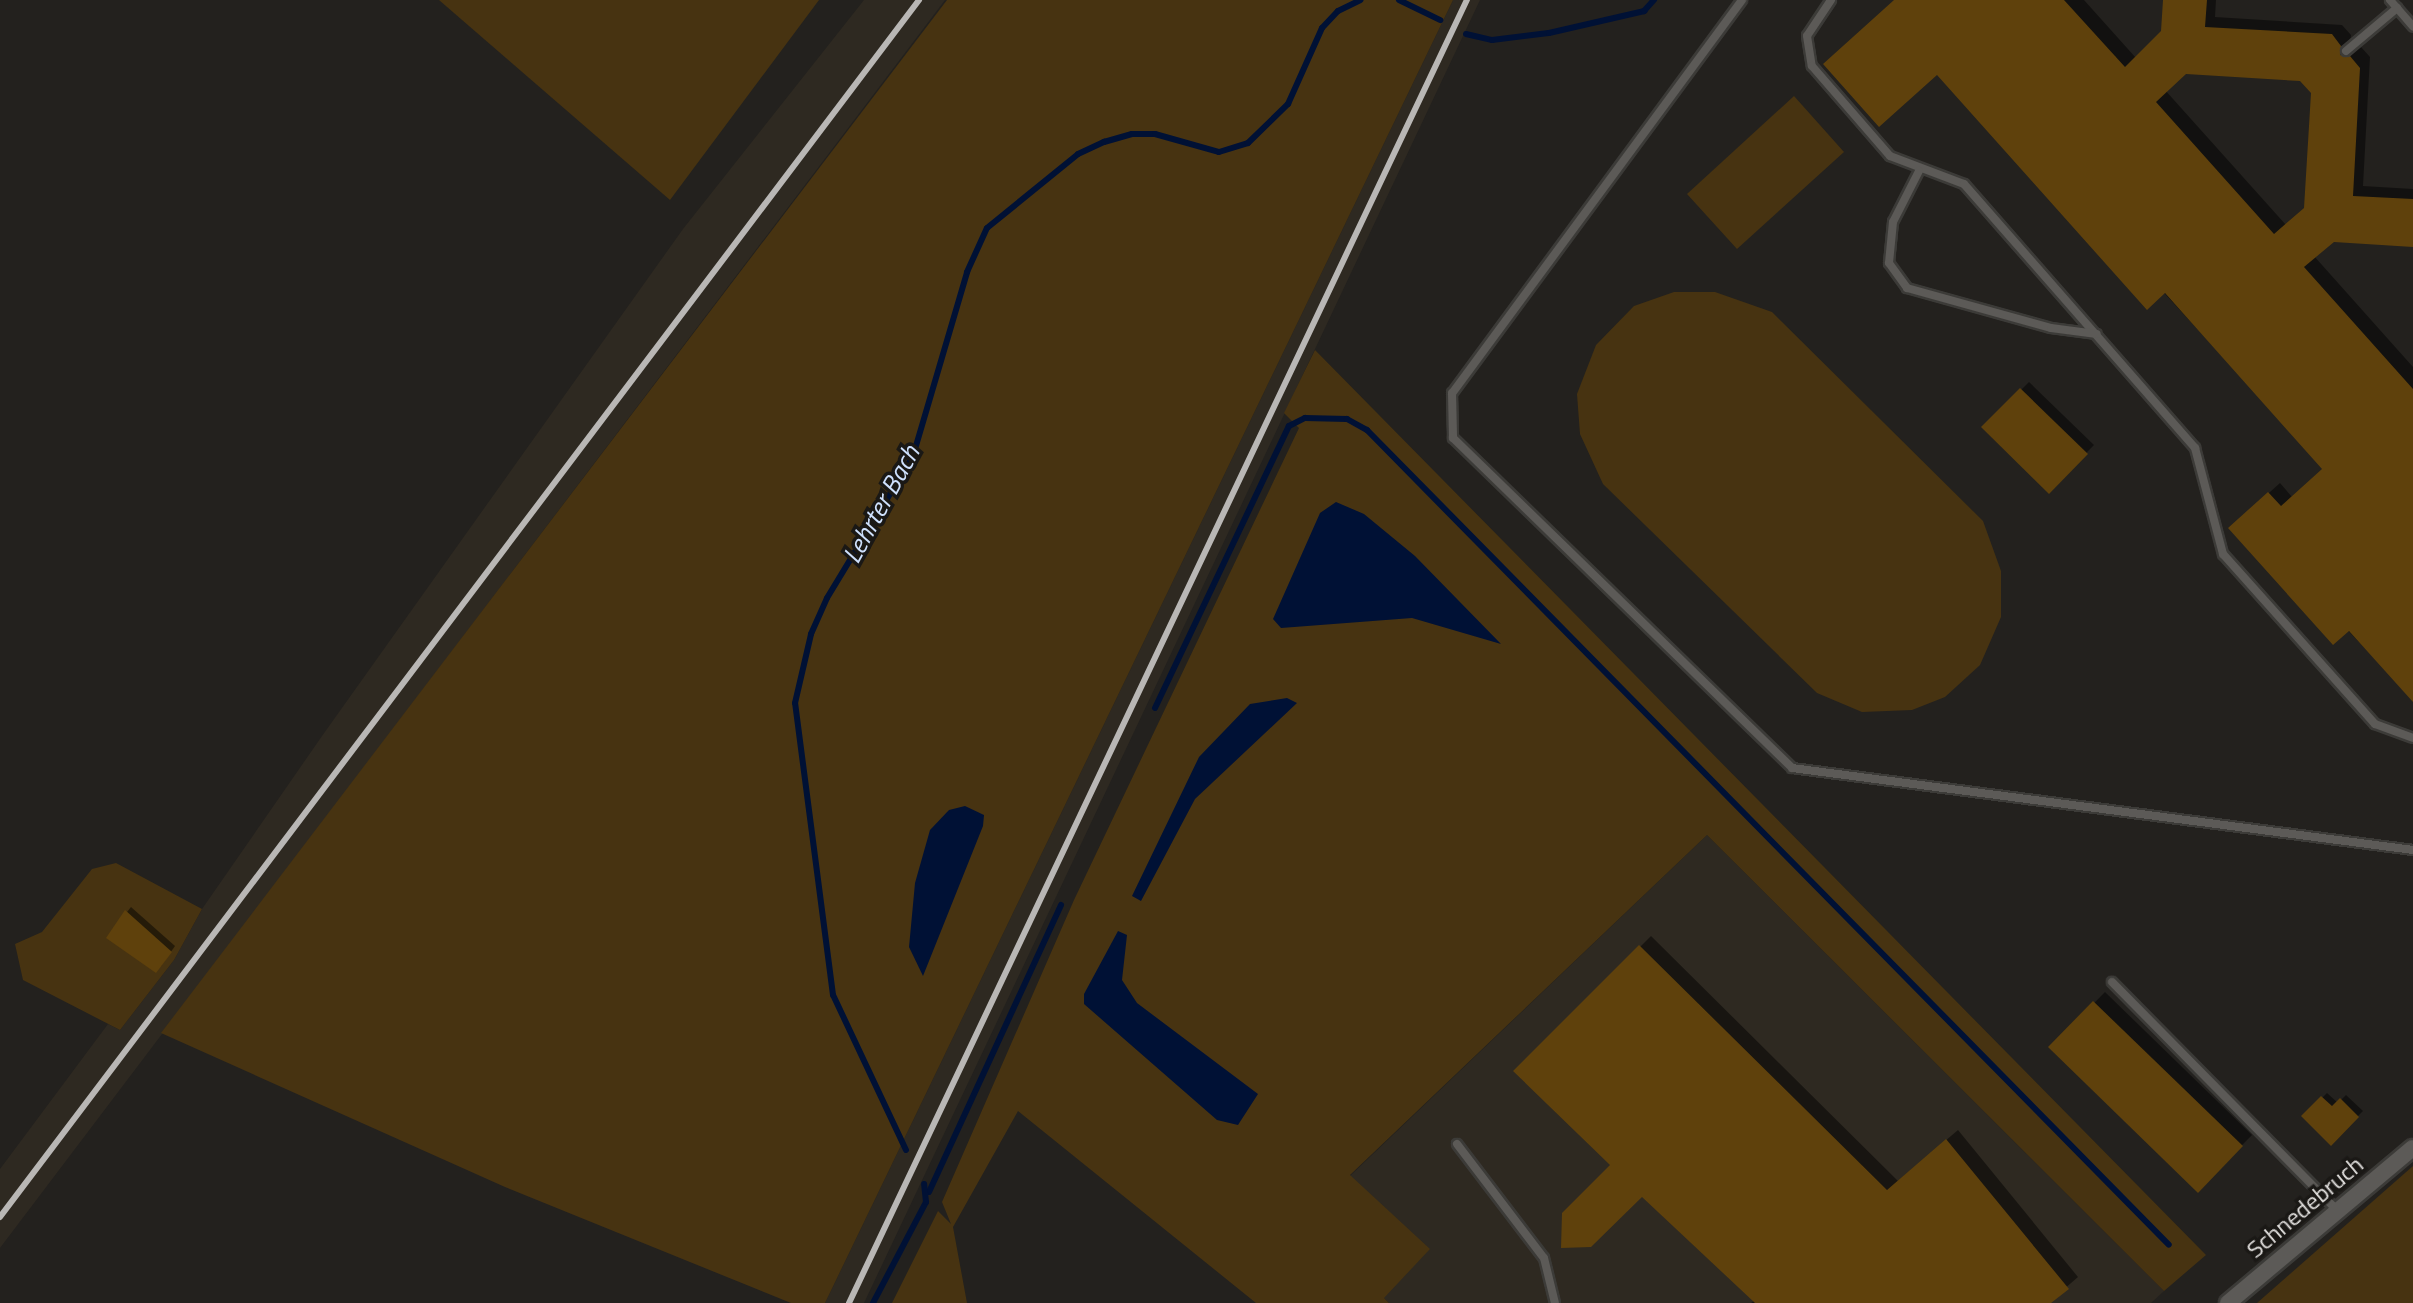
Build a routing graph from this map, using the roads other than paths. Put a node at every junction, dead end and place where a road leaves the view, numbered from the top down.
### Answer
1 (1742, 0) edge
2 (1831, 0) edge
3 (2390, 0) edge
4 (2397, 8) junction
5 (2413, 26) edge
6 (2346, 51) dead end
7 (1919, 171) junction
8 (2098, 335) junction
9 (2413, 738) edge
10 (2413, 850) edge
11 (2112, 982) dead end
12 (1457, 1144) dead end
13 (2413, 1148) edge
14 (2338, 1211) junction
15 (1555, 1303) edge
16 (2228, 1303) edge

1 - 10 lane
2 - 7 lane
3 - 4 lane
4 - 5 lane
4 - 6 lane
7 - 8 lane
7 - 8 lane
8 - 9 lane
11 - 14 lane
12 - 15 lane
13 - 14 street, Schnedebruch
14 - 16 street, Schnedebruch

